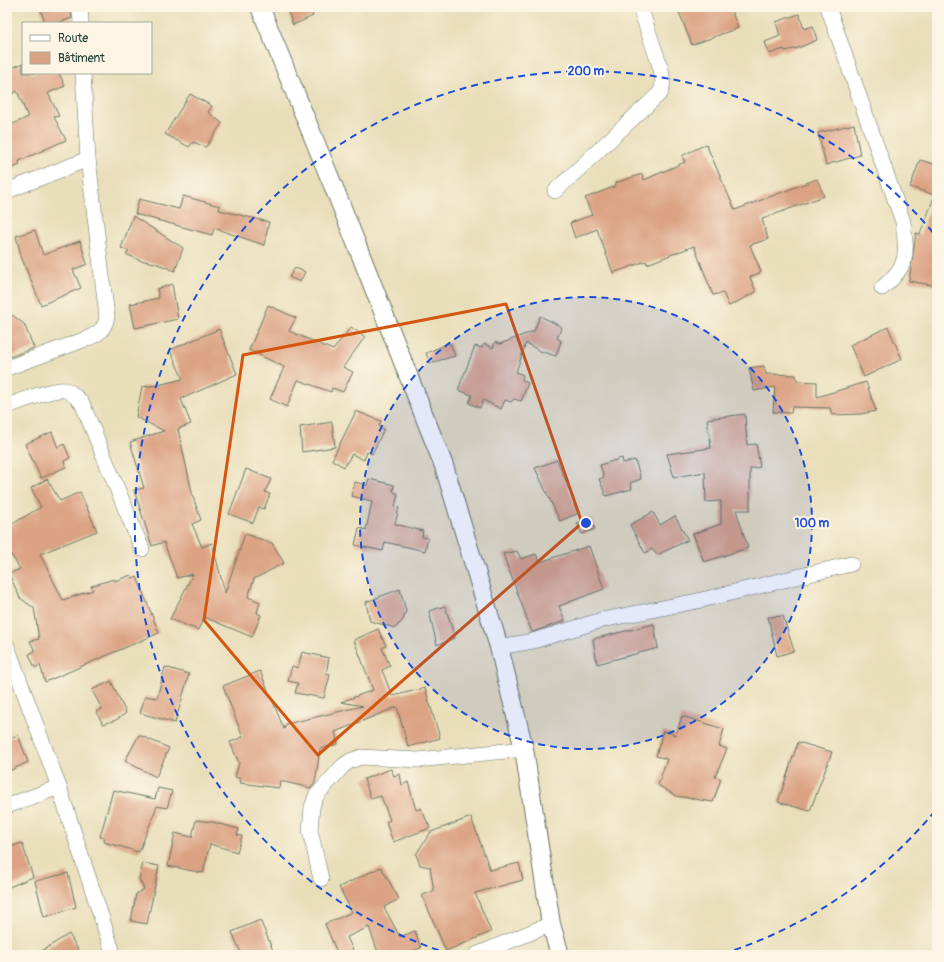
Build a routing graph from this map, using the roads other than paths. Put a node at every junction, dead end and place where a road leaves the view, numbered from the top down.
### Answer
1 (80, 7) edge
2 (260, 7) edge
3 (640, 7) edge
4 (833, 9) edge
5 (81, 22) edge
6 (83, 74) edge
7 (88, 159) junction
8 (7, 191) edge
9 (555, 191) dead end
10 (882, 288) dead end
11 (7, 368) edge
12 (7, 406) edge
13 (142, 549) dead end
14 (851, 564) dead end
15 (7, 646) edge
16 (499, 647) junction
17 (524, 750) junction
18 (59, 787) junction
19 (7, 806) edge
20 (321, 879) dead end
21 (551, 924) junction
22 (112, 955) edge
23 (476, 955) edge
24 (560, 955) edge

1 - 5 street
2 - 16 street
3 - 9 street
4 - 10 street
6 - 7 street
7 - 8 street
7 - 11 street
12 - 13 street
14 - 16 street
15 - 18 street
16 - 17 street
17 - 20 street
17 - 21 street
18 - 19 street
18 - 22 street
21 - 23 street
21 - 24 street

